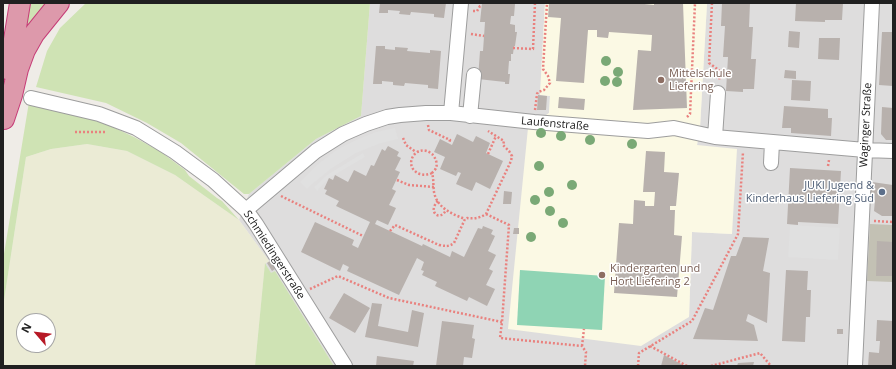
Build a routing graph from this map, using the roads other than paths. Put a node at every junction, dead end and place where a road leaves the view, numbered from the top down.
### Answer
1 (20, 3) edge
2 (59, 3) edge
3 (461, 3) edge
4 (872, 3) edge
5 (474, 75) dead end
6 (718, 94) road end
7 (31, 98) dead end
8 (451, 114) junction
9 (470, 116) junction
10 (4, 123) edge
11 (714, 137) junction
12 (772, 142) junction
13 (865, 150) junction
14 (893, 151) edge
15 (770, 164) dead end
16 (246, 210) junction
17 (345, 366) edge
18 (855, 366) edge

1 - 10 highway
2 - 10 highway
3 - 8 street
4 - 13 street, Waginger Straße
5 - 9 street
6 - 11 street
7 - 16 street, Schmiedingerstraße
8 - 9 street, Laufenstraße
8 - 16 street, Laufenstraße
9 - 11 street, Laufenstraße
11 - 12 street, Laufenstraße
12 - 13 street, Laufenstraße
12 - 15 street
13 - 14 street, Laufenstraße
13 - 18 street, Waginger Straße
16 - 17 street, Schmiedingerstraße

